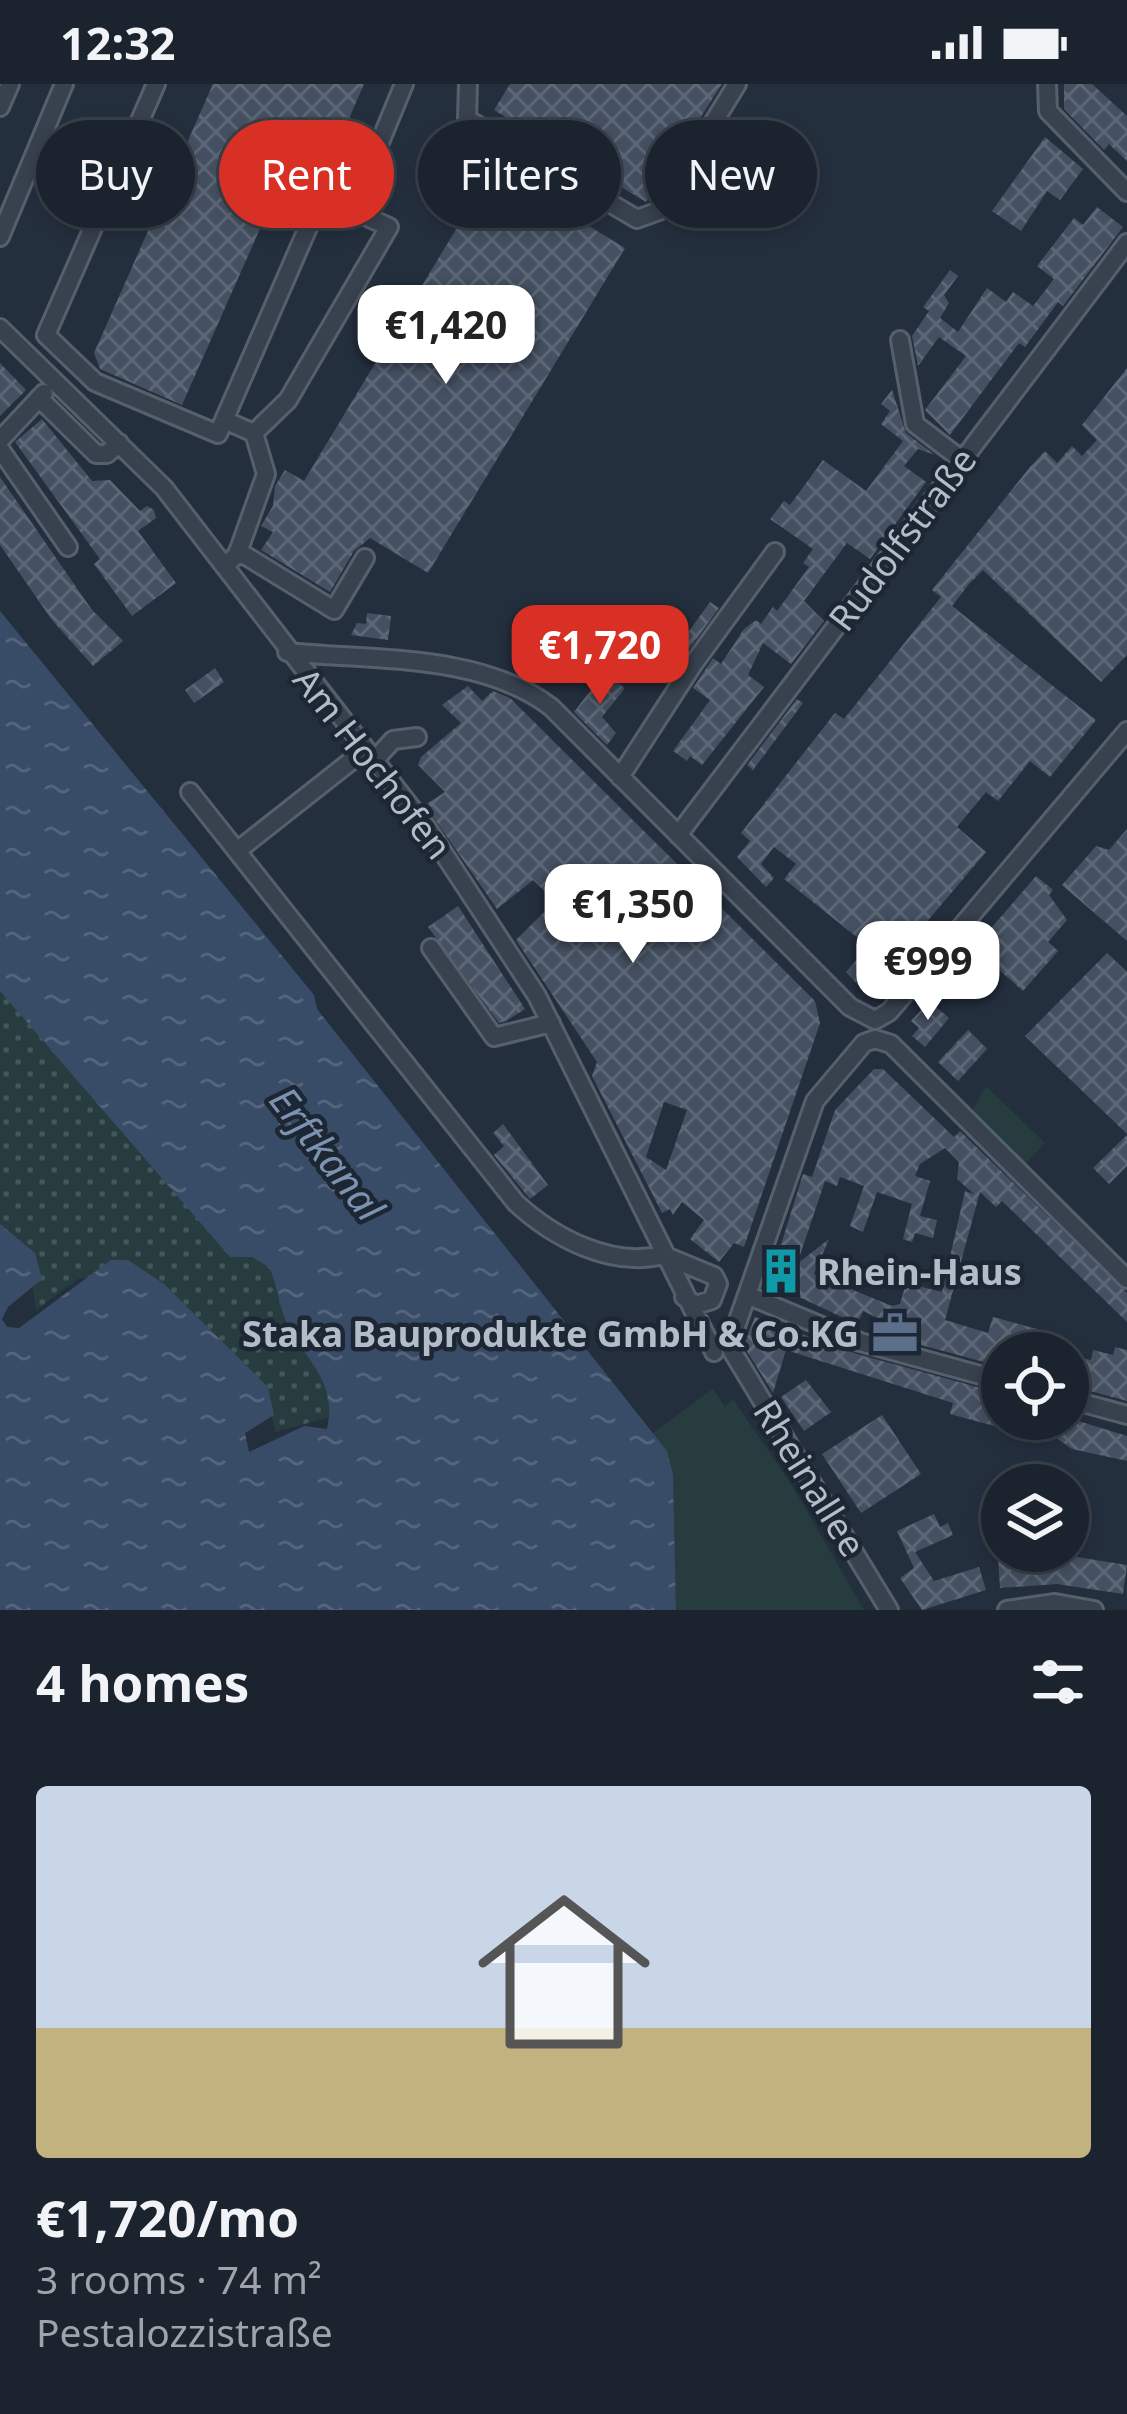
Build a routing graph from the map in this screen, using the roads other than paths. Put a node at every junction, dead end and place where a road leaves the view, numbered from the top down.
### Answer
1 (10, 84) edge
2 (64, 84) edge
3 (156, 84) edge
4 (404, 84) edge
5 (468, 84) edge
6 (737, 84) edge
7 (1040, 88) edge
8 (0, 107) edge
9 (389, 120) edge
10 (1127, 192) edge
11 (308, 228) edge
12 (388, 228) edge
13 (0, 236) edge
14 (1127, 243) edge
15 (0, 328) edge
16 (900, 340) dead end
17 (53, 383) junction
18 (39, 398) junction
19 (224, 420) junction
20 (254, 433) junction
21 (119, 443) junction
22 (0, 445) edge
23 (962, 460) junction
24 (68, 547) dead end
25 (238, 551) junction
26 (775, 552) dead end
27 (365, 558) dead end
28 (224, 566) junction
29 (287, 652) junction
30 (1127, 731) edge
31 (417, 737) dead end
32 (370, 756) junction
33 (620, 777) junction
34 (190, 792) dead end
35 (678, 835) junction
36 (237, 851) junction
37 (431, 947) dead end
38 (551, 1023) junction
39 (875, 1029) junction
40 (663, 1255) junction
41 (1127, 1279) edge
42 (681, 1294) junction
43 (747, 1295) junction
44 (722, 1349) junction
45 (981, 1375) edge
46 (1089, 1405) edge
47 (1127, 1415) edge
48 (890, 1610) edge
49 (1007, 1610) edge
50 (1094, 1610) edge

1 - 8 street
2 - 13 street
3 - 19 street
4 - 9 street
5 - 6 street
7 - 10 street
11 - 19 street
12 - 20 street
14 - 23 street, Rudolfstraße
15 - 17 street, Am Hochofen
16 - 23 street
17 - 18 street
17 - 21 street, Am Hochofen
18 - 21 street
18 - 22 street
19 - 20 street
20 - 25 street
21 - 28 street, Am Hochofen
22 - 24 street
23 - 35 street, Rudolfstraße
25 - 27 street
25 - 28 street
26 - 33 street
28 - 29 street, Am Hochofen
29 - 32 street, Am Hochofen
29 - 33 street
30 - 39 street
31 - 32 street
32 - 36 street
32 - 38 street, Am Hochofen
33 - 35 street
34 - 36 street
35 - 39 street
36 - 40 street
37 - 38 street
38 - 40 street, Am Hochofen
39 - 41 street
39 - 43 street
40 - 42 street, Am Hochofen
40 - 42 street
42 - 44 street, Rheinallee
43 - 44 street
43 - 45 street
44 - 48 street, Rheinallee
46 - 47 street
49 - 50 street

